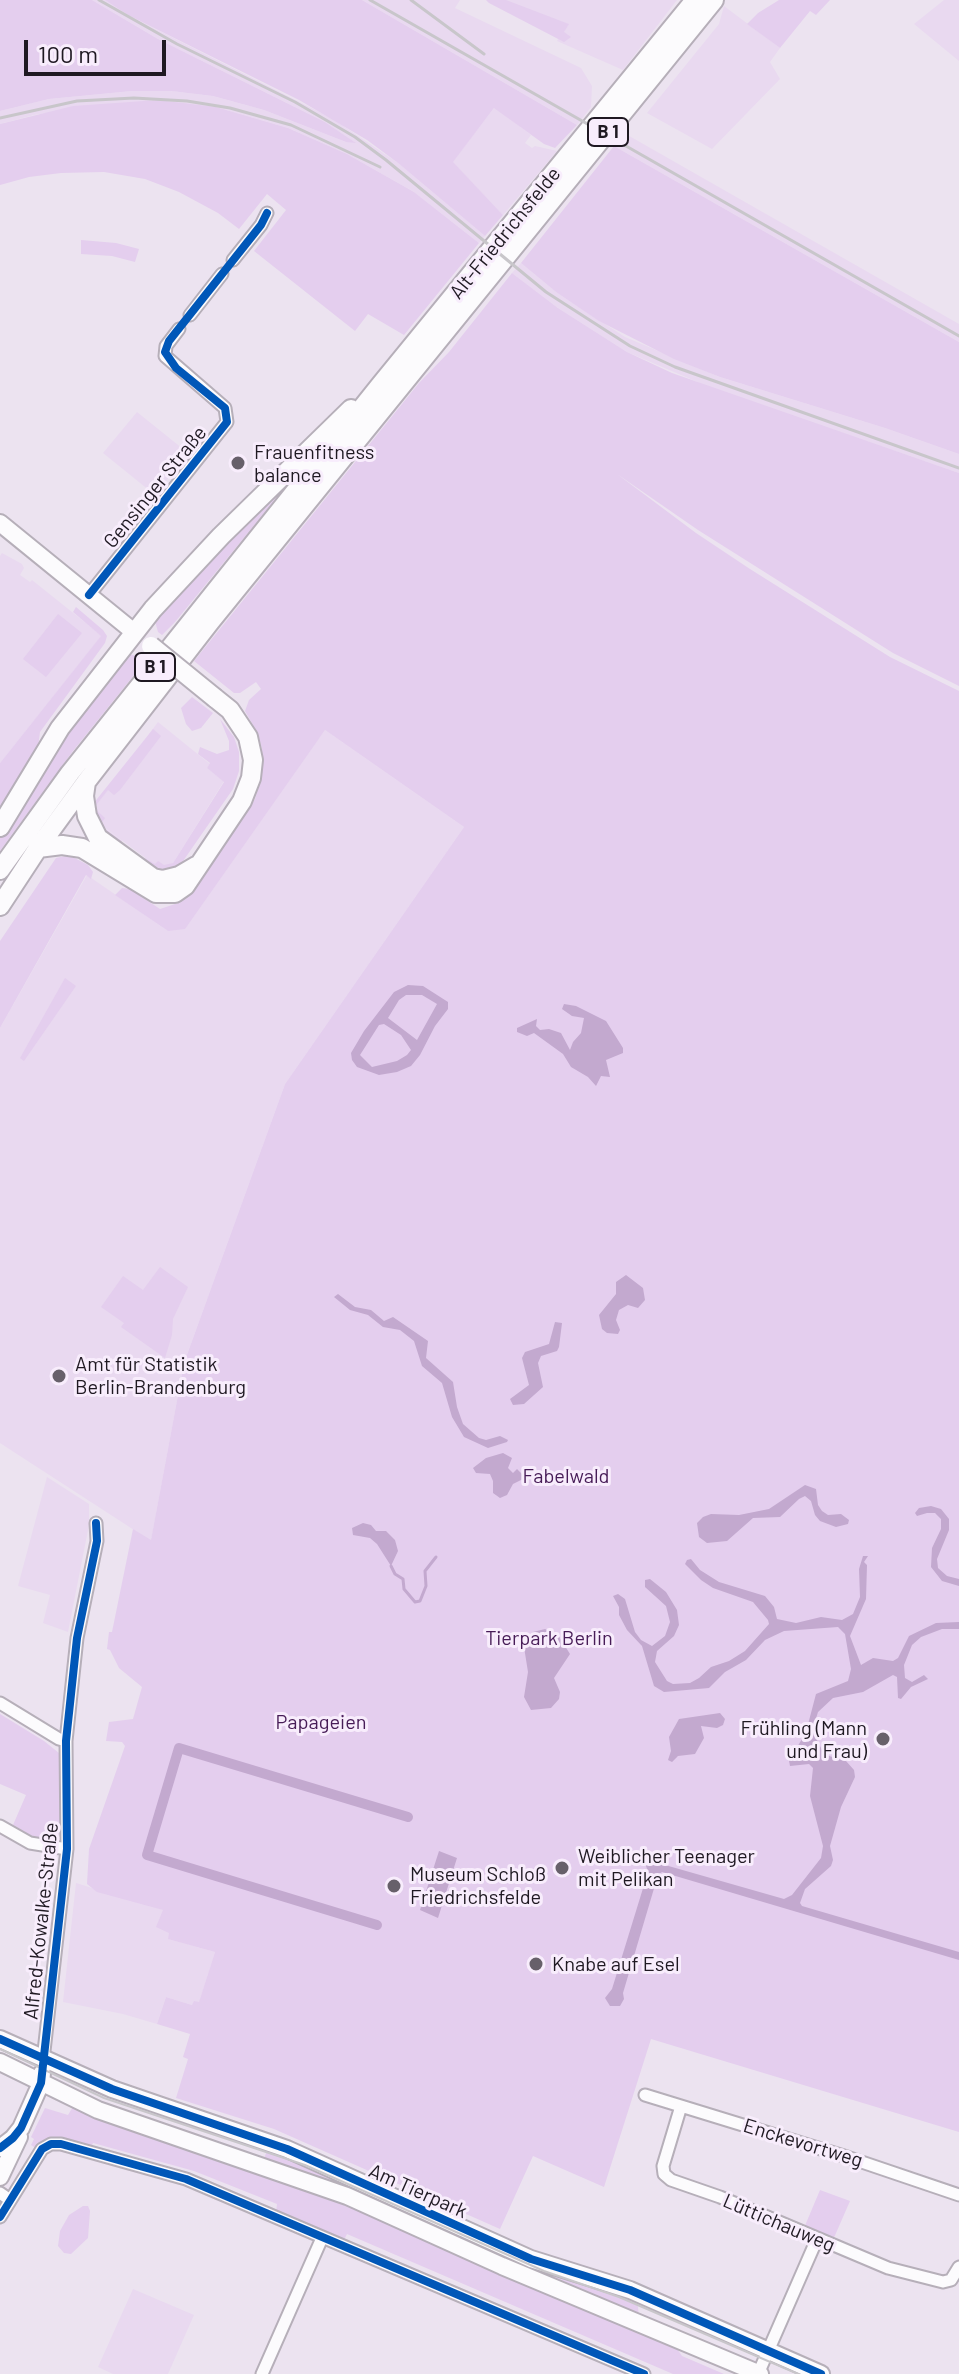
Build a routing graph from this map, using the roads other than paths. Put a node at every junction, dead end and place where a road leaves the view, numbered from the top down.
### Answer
1 (695, 0) edge
2 (714, 0) edge
3 (267, 213) dead end
4 (233, 260) dead end
5 (222, 274) dead end
6 (190, 315) dead end
7 (179, 329) dead end
8 (381, 384) junction
9 (1, 527) edge
10 (89, 595) junction
11 (134, 632) junction
12 (86, 782) junction
13 (0, 827) edge
14 (38, 848) junction
15 (198, 864) junction
16 (0, 870) edge
17 (0, 906) edge
18 (96, 1523) dead end
19 (0, 1703) edge
20 (66, 1741) junction
21 (0, 1826) edge
22 (67, 1849) junction
23 (0, 2039) edge
24 (43, 2060) junction
25 (0, 2062) edge
26 (41, 2083) junction
27 (645, 2095) dead end
28 (681, 2106) junction
29 (21, 2128) junction
30 (0, 2148) edge
31 (0, 2177) edge
32 (959, 2195) edge
33 (5, 2197) edge
34 (0, 2217) edge
35 (322, 2238) junction
36 (817, 2239) junction
37 (959, 2267) edge
38 (769, 2350) junction
39 (262, 2374) edge
40 (644, 2374) edge
41 (759, 2374) edge
42 (821, 2374) edge

1 - 8 main road, Alt-Friedrichsfelde / B 1
2 - 12 main road, Alt-Friedrichsfelde / B 1
3 - 4 street
5 - 6 street
7 - 10 street, Gensinger Straße
8 - 11 main road
8 - 16 main road, Alt-Friedrichsfelde / B 1
9 - 10 main road
10 - 11 main road
11 - 13 main road
11 - 15 main road, bridge
12 - 14 main road, B 1
12 - 15 main road
14 - 15 main road
14 - 17 main road, B 1
18 - 20 street, Alfred-Kowalke-Straße
19 - 20 street
20 - 22 street, Alfred-Kowalke-Straße
21 - 22 street, Alfred-Kowalke-Straße
22 - 24 street, Alfred-Kowalke-Straße
23 - 24 main road, Am Tierpark
24 - 26 main road, Alfred-Kowalke-Straße
24 - 38 main road, Am Tierpark
25 - 26 main road, Am Tierpark
26 - 29 main road, Alfred-Kowalke-Straße
26 - 41 main road, Am Tierpark
27 - 28 street, Enckevortweg
28 - 32 street, Enckevortweg
28 - 36 street, Lüttichauweg
29 - 30 main road, Alfred-Kowalke-Straße
29 - 31 main road, Alfred-Kowalke-Straße
33 - 34 street
33 - 35 street
35 - 39 street
35 - 40 street
36 - 37 street, Lüttichauweg
36 - 38 street
38 - 41 street, Am Tierpark
38 - 42 main road, Am Tierpark

